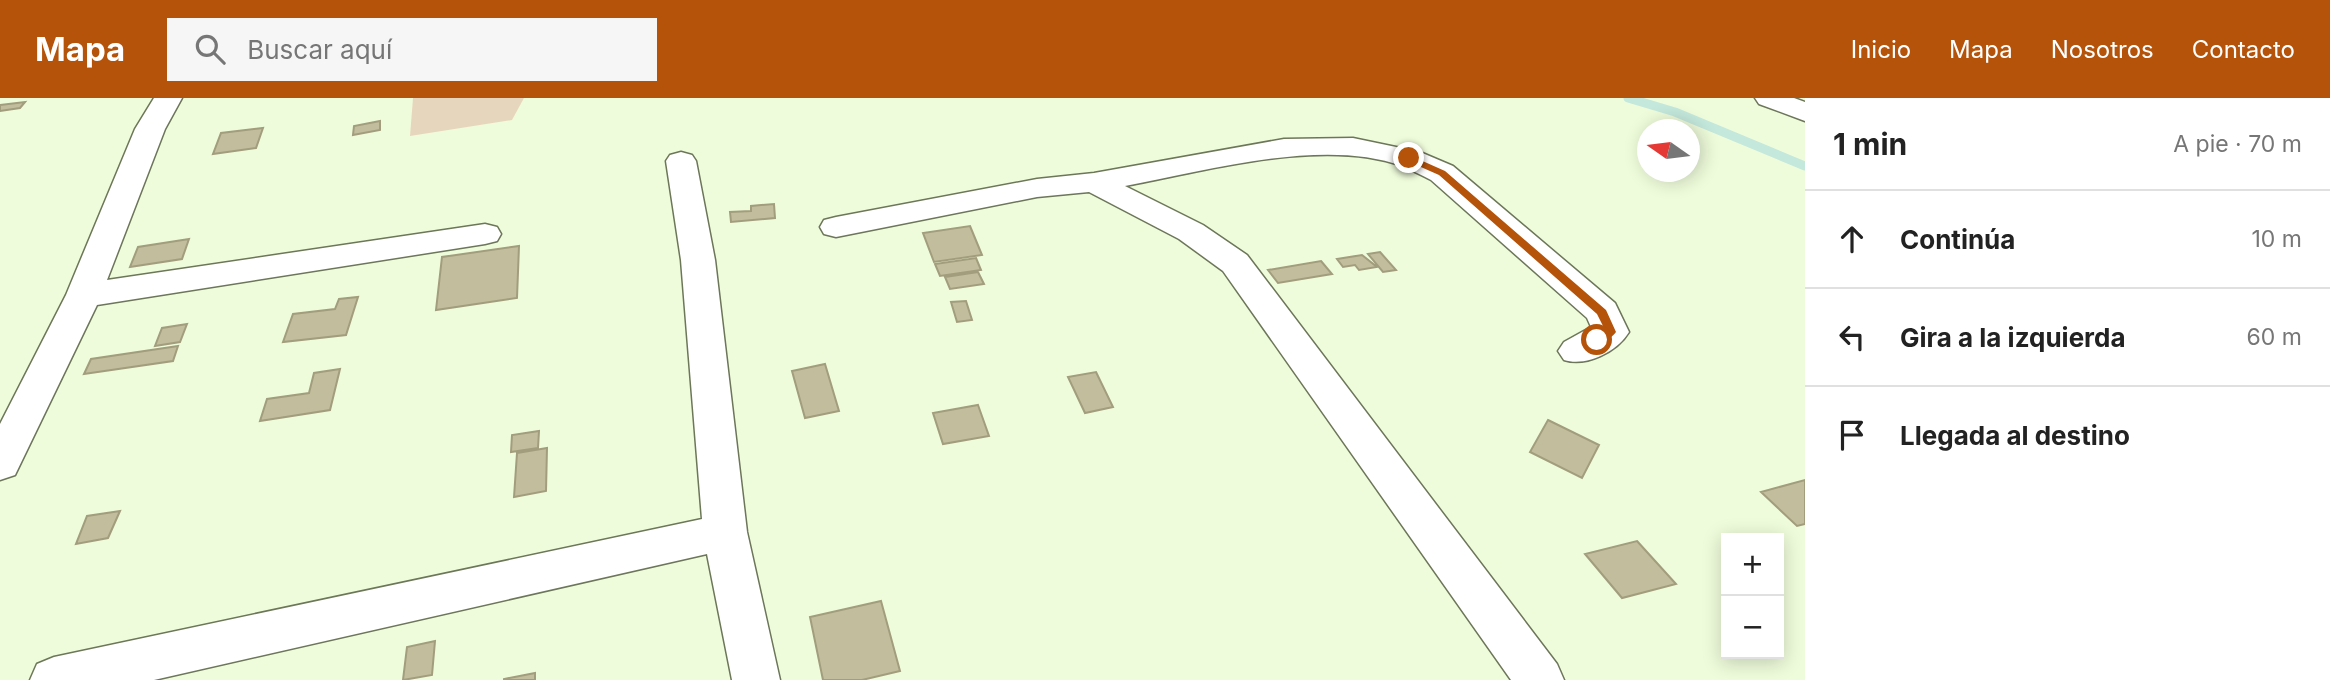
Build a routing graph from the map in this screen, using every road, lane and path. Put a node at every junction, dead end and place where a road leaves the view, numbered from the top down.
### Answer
1 (168, 98) edge
2 (1769, 98) edge
3 (1805, 112) edge
4 (681, 161) dead end
5 (1094, 182) junction
6 (836, 227) dead end
7 (485, 234) dead end
8 (83, 295) junction
9 (1577, 351) dead end
10 (0, 464) edge
11 (725, 532) junction
12 (54, 680) edge
13 (756, 680) edge
14 (1540, 680) edge

1 - 8 street
2 - 3 street
4 - 11 street
5 - 6 street
5 - 9 street
5 - 14 street
7 - 8 street
8 - 10 street
11 - 12 street
11 - 13 street

